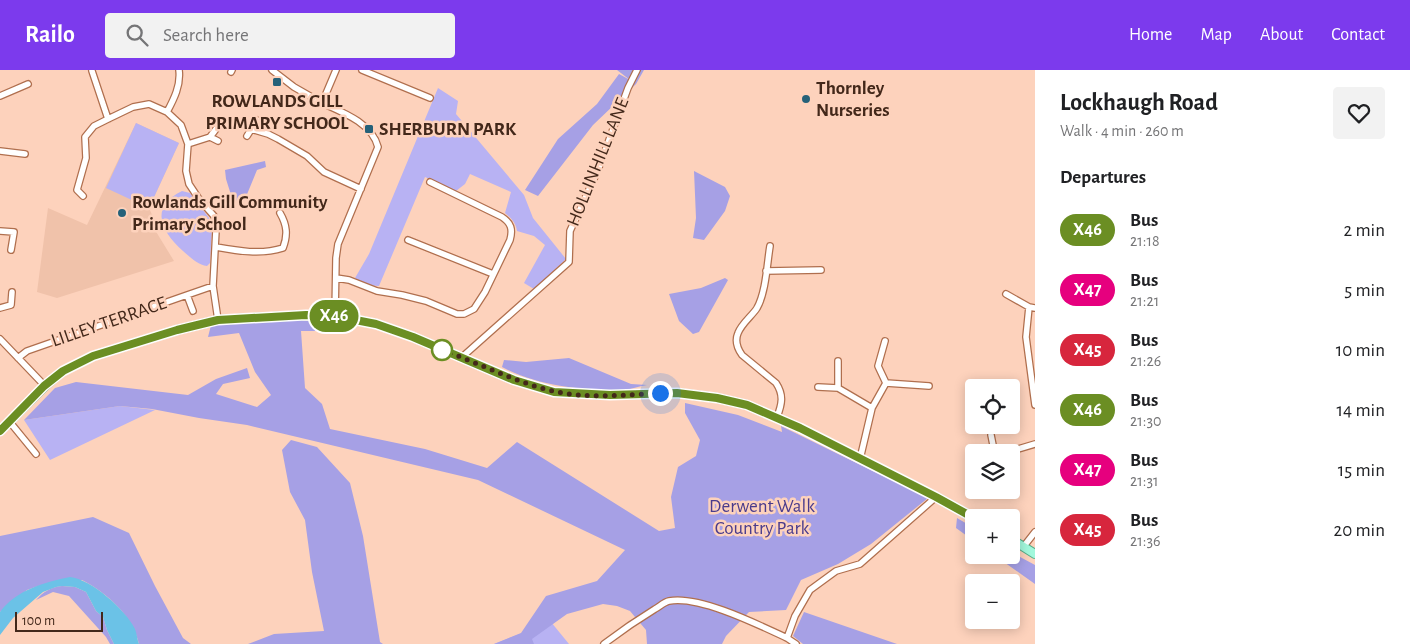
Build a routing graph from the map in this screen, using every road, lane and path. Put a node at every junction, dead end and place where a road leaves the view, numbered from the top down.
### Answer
1 (179, 70) edge
2 (272, 70) edge
3 (336, 70) edge
4 (362, 70) edge
5 (637, 70) edge
6 (92, 71) edge
7 (28, 84) dead end
8 (0, 96) edge
9 (430, 98) dead end
10 (322, 103) junction
11 (167, 112) junction
12 (108, 119) junction
13 (257, 120) dead end
14 (216, 129) dead end
15 (252, 129) junction
16 (247, 136) dead end
17 (210, 137) junction
18 (218, 141) dead end
19 (188, 144) junction
20 (0, 151) edge
21 (25, 154) dead end
22 (430, 182) dead end
23 (362, 189) junction
24 (83, 196) dead end
25 (280, 213) dead end
26 (0, 232) edge
27 (408, 240) dead end
28 (770, 246) dead end
29 (216, 247) junction
30 (11, 250) dead end
31 (821, 270) dead end
32 (766, 271) junction
33 (493, 274) junction
34 (336, 278) junction
35 (213, 286) junction
36 (12, 292) dead end
37 (1006, 294) dead end
38 (187, 295) junction
39 (11, 305) junction
40 (0, 308) edge
41 (1032, 308) edge
42 (17, 310) dead end
43 (193, 311) dead end
44 (335, 316) junction
45 (218, 320) junction
46 (885, 341) dead end
47 (1, 343) edge
48 (18, 358) junction
49 (461, 358) junction
50 (838, 361) dead end
51 (886, 384) junction
52 (44, 386) junction
53 (929, 386) dead end
54 (818, 387) dead end
55 (838, 388) junction
56 (1035, 405) edge
57 (872, 408) junction
58 (777, 417) junction
59 (9, 421) junction
60 (0, 431) edge
61 (991, 435) dead end
62 (1035, 444) edge
63 (36, 454) dead end
64 (860, 459) junction
65 (936, 497) junction
66 (965, 513) edge
67 (1035, 532) edge
68 (1020, 544) edge
69 (1024, 546) junction
70 (1035, 554) edge
71 (788, 635) junction
72 (604, 644) edge
73 (796, 644) edge

1 - 11 street
2 - 10 street
3 - 10 street
4 - 9 street
5 - 49 street, HOLLINHILL LANE
6 - 12 street
7 - 8 street
10 - 23 street
11 - 12 street
11 - 19 street
12 - 24 street
13 - 15 street
14 - 17 street
15 - 16 street
15 - 23 street
17 - 18 street
17 - 19 street
19 - 29 street
20 - 21 street
22 - 33 street
23 - 34 street
25 - 29 street
26 - 30 street
27 - 33 street
28 - 32 street
29 - 35 street
31 - 32 street
32 - 58 street
33 - 34 street
34 - 44 street
35 - 38 street
35 - 45 street
36 - 39 street
37 - 41 street
38 - 43 street, LILLEY TERRACE
38 - 48 street, LILLEY TERRACE
39 - 40 street
39 - 42 street
41 - 56 street
44 - 45 main road
44 - 49 main road
45 - 52 main road
46 - 51 street
47 - 48 street
48 - 52 street
49 - 58 main road
50 - 55 street
51 - 53 street
51 - 57 street
52 - 59 main road
54 - 55 street
55 - 57 street
57 - 64 street
58 - 64 main road
59 - 60 main road
59 - 63 street
61 - 62 street
64 - 65 main road
65 - 66 main road
65 - 71 street
67 - 69 street
68 - 69 main road
69 - 70 main road
71 - 72 street
71 - 73 street

